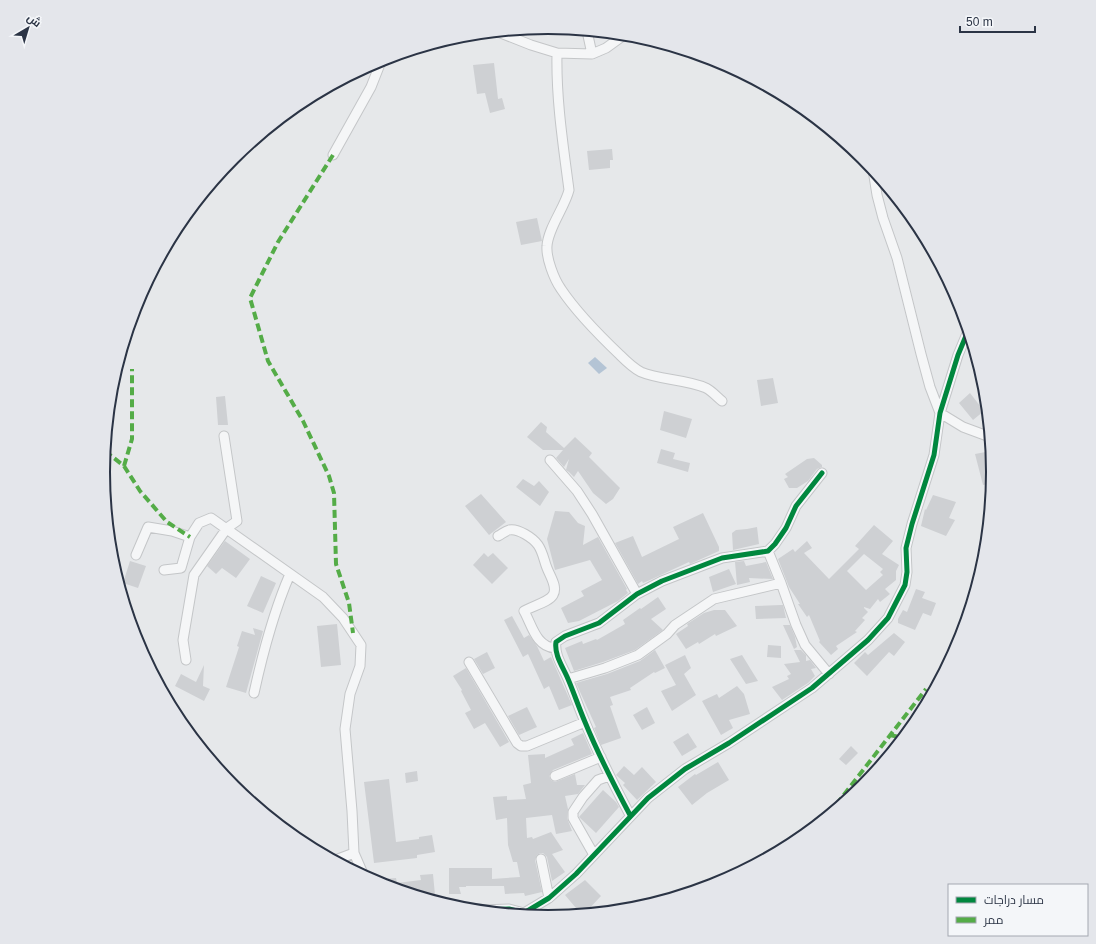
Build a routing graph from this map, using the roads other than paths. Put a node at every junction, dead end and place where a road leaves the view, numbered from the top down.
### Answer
1 (509, 36) edge
2 (588, 36) edge
3 (617, 40) edge
4 (557, 53) junction
5 (592, 54) junction
6 (379, 67) edge
7 (333, 155) dead end
8 (875, 180) edge
9 (965, 338) edge
10 (722, 402) dead end
11 (940, 413) junction
12 (984, 435) edge
13 (224, 436) dead end
14 (550, 460) dead end
15 (822, 473) dead end
16 (227, 528) junction
17 (498, 536) dead end
18 (190, 537) junction
19 (768, 550) junction
20 (136, 555) dead end
21 (164, 570) dead end
22 (290, 574) junction
23 (781, 583) junction
24 (637, 594) junction
25 (555, 648) junction
26 (186, 660) dead end
27 (469, 662) dead end
28 (829, 674) junction
29 (568, 679) junction
30 (254, 693) dead end
31 (585, 722) junction
32 (601, 757) junction
33 (555, 776) dead end
34 (609, 776) junction
35 (630, 816) junction
36 (354, 854) junction
37 (594, 855) junction
38 (340, 857) edge
39 (541, 859) dead end
40 (360, 868) edge
41 (549, 898) junction
42 (531, 909) edge

1 - 4 street
2 - 5 street
3 - 5 street
4 - 5 street
4 - 10 street
6 - 7 street
8 - 11 street
9 - 11 street
11 - 12 street
11 - 28 street
13 - 16 street
14 - 24 street
15 - 19 street
16 - 18 street
16 - 22 street
16 - 26 street
17 - 25 street
18 - 20 street
18 - 21 street
19 - 23 street
19 - 24 street
22 - 30 street
22 - 36 street
23 - 28 street
23 - 29 street
24 - 25 street
25 - 29 street
27 - 31 street
28 - 35 street
29 - 31 street
31 - 32 street
32 - 33 street
32 - 34 street
34 - 35 street
34 - 37 street
35 - 37 street
36 - 38 street
36 - 40 street
37 - 41 street
39 - 41 street
41 - 42 street

